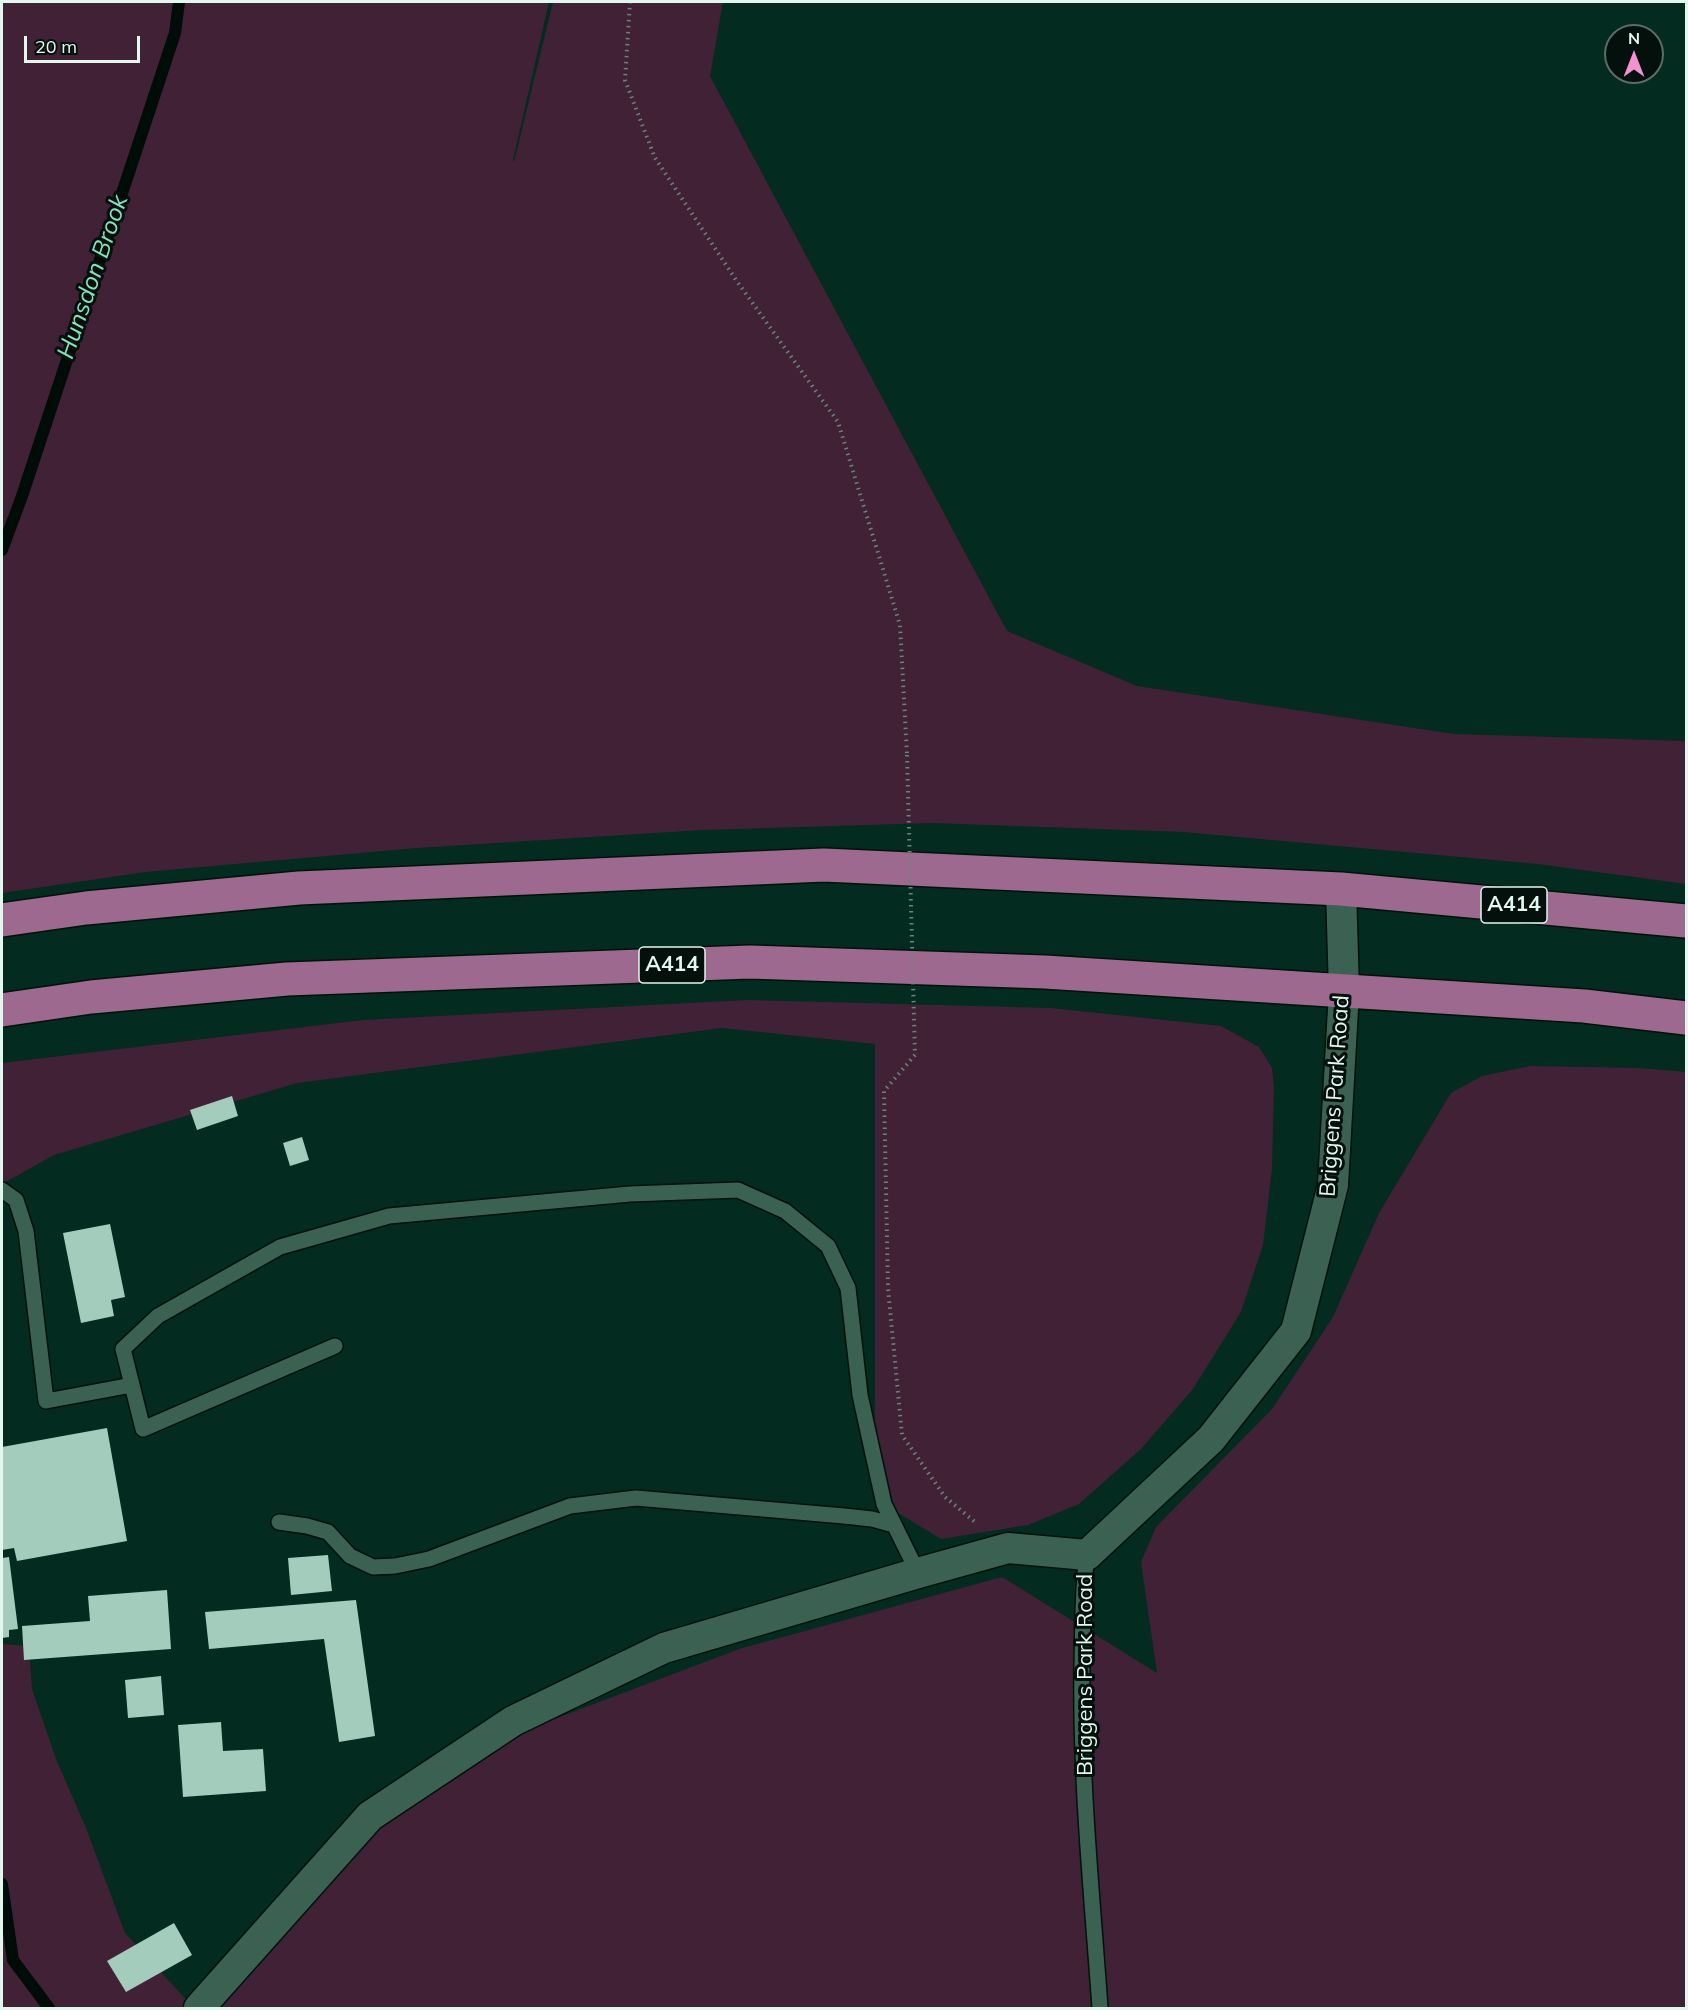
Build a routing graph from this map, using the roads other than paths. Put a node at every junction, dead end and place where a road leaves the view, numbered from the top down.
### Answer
1 (1341, 888) junction
2 (2, 920) edge
3 (1686, 921) edge
4 (1344, 991) junction
5 (2, 1010) edge
6 (1686, 1018) edge
7 (2, 1190) edge
8 (335, 1346) dead end
9 (132, 1385) junction
10 (279, 1522) dead end
11 (894, 1525) junction
12 (1088, 1555) junction
13 (918, 1573) junction
14 (199, 2008) edge
15 (1100, 2008) edge

1 - 2 highway, A414
1 - 3 highway, A414
1 - 4 street, Briggens Park Road
4 - 5 highway, A414
4 - 6 highway, A414
4 - 12 street, Briggens Park Road
7 - 9 lane
8 - 9 lane
9 - 11 lane
10 - 11 lane
11 - 13 lane
12 - 13 street
12 - 15 lane, Briggens Park Road
13 - 14 street

